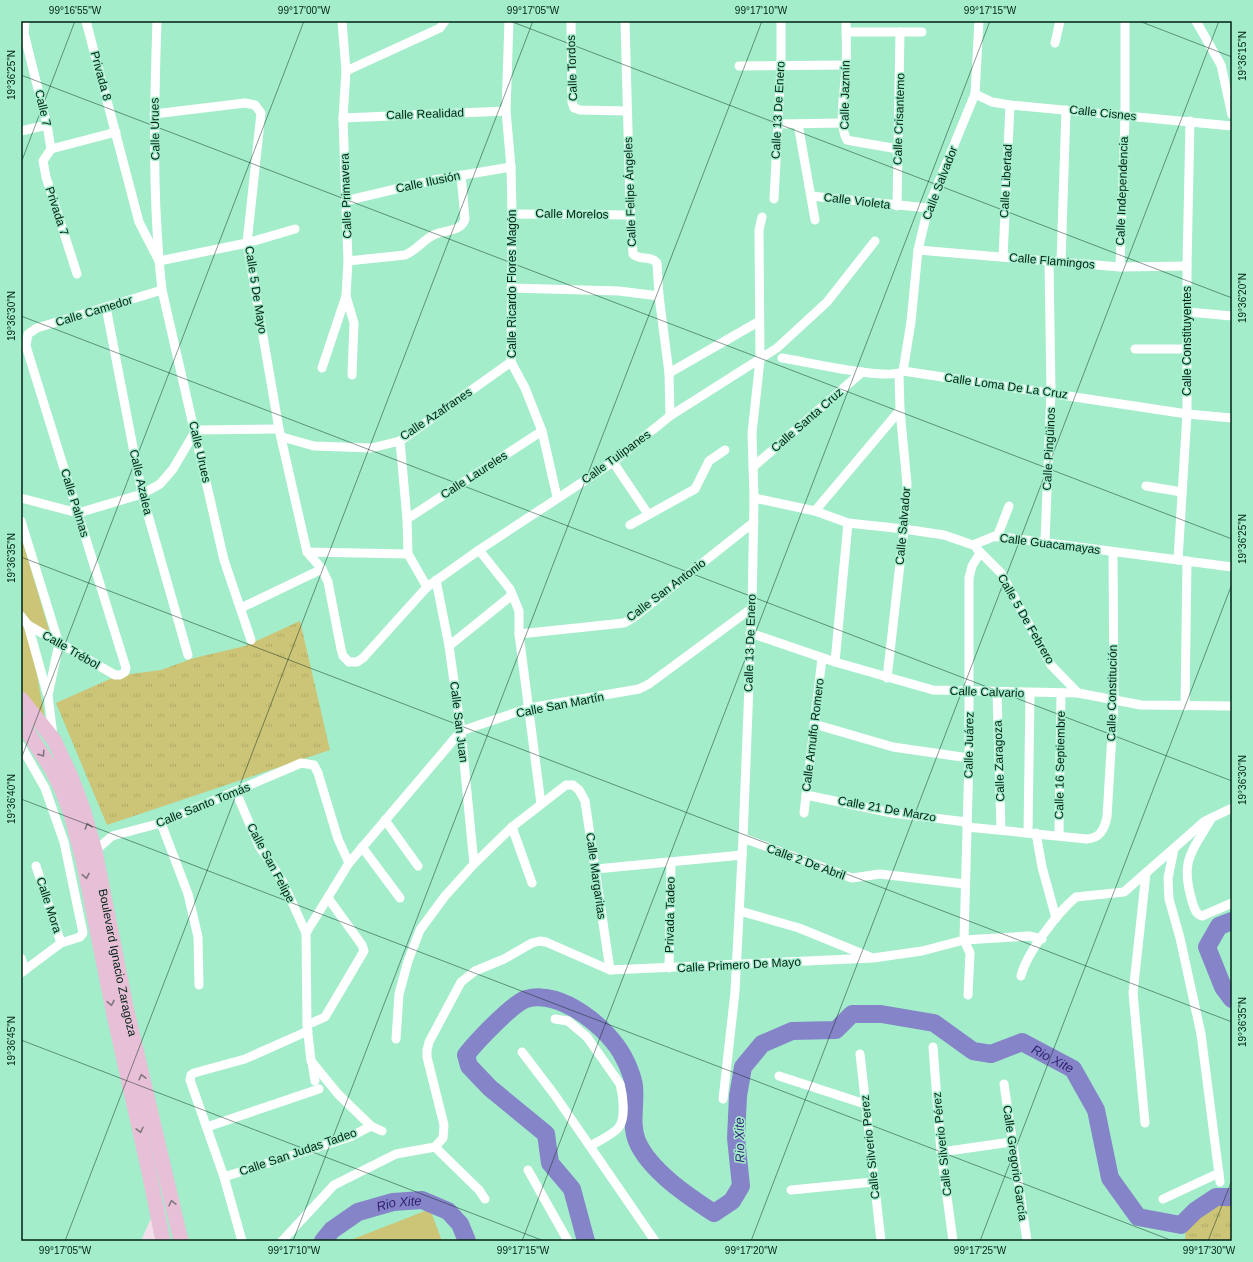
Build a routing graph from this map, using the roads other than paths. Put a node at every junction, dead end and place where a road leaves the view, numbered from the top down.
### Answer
1 (25, 21) edge
2 (86, 21) edge
3 (157, 21) edge
4 (342, 21) edge
5 (444, 21) edge
6 (509, 21) edge
7 (571, 21) edge
8 (625, 21) edge
9 (781, 21) edge
10 (846, 21) edge
11 (979, 21) edge
12 (1060, 21) edge
13 (1196, 21) edge
14 (1125, 23) dead end
15 (846, 32) junction
16 (900, 32) junction
17 (922, 32) dead end
18 (1055, 43) dead end
19 (846, 65) junction
20 (739, 66) dead end
21 (781, 66) junction
22 (346, 71) junction
23 (975, 94) junction
24 (1010, 105) junction
25 (1066, 110) junction
26 (506, 111) junction
27 (628, 111) junction
28 (154, 114) junction
29 (1232, 115) edge
30 (1125, 116) junction
31 (343, 118) junction
32 (1190, 121) junction
33 (843, 123) junction
34 (779, 124) junction
35 (798, 124) junction
36 (47, 125) junction
37 (1232, 126) edge
38 (21, 131) edge
39 (116, 132) junction
40 (51, 149) junction
41 (898, 149) junction
42 (511, 167) junction
43 (461, 175) junction
44 (811, 196) junction
45 (774, 199) dead end
46 (346, 201) junction
47 (897, 206) junction
48 (928, 208) junction
49 (512, 214) junction
50 (631, 215) junction
51 (762, 217) dead end
52 (815, 220) dead end
53 (296, 229) dead end
54 (875, 241) dead end
55 (247, 243) junction
56 (918, 250) junction
57 (1003, 257) junction
58 (159, 261) junction
59 (348, 261) junction
60 (1049, 261) junction
61 (1061, 262) junction
62 (1186, 266) junction
63 (1120, 267) junction
64 (77, 274) dead end
65 (512, 288) junction
66 (162, 290) junction
67 (346, 296) junction
68 (659, 296) junction
69 (106, 307) junction
70 (1188, 312) junction
71 (1232, 316) edge
72 (758, 322) junction
73 (28, 334) joint
74 (1136, 349) dead end
75 (1188, 349) junction
76 (782, 358) dead end
77 (760, 360) junction
78 (511, 362) junction
79 (322, 368) dead end
80 (862, 372) junction
81 (669, 373) junction
82 (901, 373) junction
83 (352, 375) dead end
84 (1052, 392) junction
85 (900, 410) junction
86 (1187, 414) junction
87 (670, 416) junction
88 (1232, 418) edge
89 (196, 430) junction
90 (542, 431) junction
91 (281, 433) junction
92 (400, 441) junction
93 (725, 450) dead end
94 (613, 462) junction
95 (753, 467) junction
96 (1146, 486) dead end
97 (1182, 492) junction
98 (142, 494) junction
99 (557, 497) junction
100 (21, 498) edge
101 (754, 498) junction
102 (1009, 506) dead end
103 (815, 511) junction
104 (78, 513) junction
105 (648, 514) junction
106 (407, 519) junction
107 (21, 521) edge
108 (754, 522) junction
109 (848, 523) junction
110 (630, 525) dead end
111 (904, 528) junction
112 (997, 536) junction
113 (1045, 542) junction
114 (973, 545) junction
115 (478, 550) junction
116 (307, 552) junction
117 (1113, 552) junction
118 (980, 553) junction
119 (408, 554) junction
120 (1182, 560) junction
121 (1232, 567) edge
122 (322, 569) junction
123 (436, 580) junction
124 (427, 587) junction
125 (512, 596) junction
126 (241, 608) junction
127 (752, 608) junction
128 (21, 616) edge
129 (28, 625) junction
130 (750, 633) junction
131 (519, 634) junction
132 (251, 640) dead end
133 (59, 644) junction
134 (449, 646) junction
135 (188, 655) dead end
136 (822, 658) junction
137 (835, 662) junction
138 (125, 672) joint
139 (887, 678) junction
140 (969, 691) junction
141 (997, 692) junction
142 (1030, 693) junction
143 (1078, 693) junction
144 (1061, 694) junction
145 (48, 695) junction
146 (21, 699) edge
147 (1114, 701) junction
148 (1184, 706) junction
149 (1232, 706) edge
150 (529, 708) junction
151 (21, 722) edge
152 (814, 724) junction
153 (461, 731) junction
154 (54, 740) junction
155 (21, 746) edge
156 (969, 758) junction
157 (236, 792) junction
158 (806, 795) junction
159 (541, 804) junction
160 (1232, 808) edge
161 (804, 813) dead end
162 (1213, 816) junction
163 (386, 820) junction
164 (161, 823) junction
165 (967, 824) junction
166 (512, 827) junction
167 (1001, 830) junction
168 (1102, 832) joint
169 (1032, 833) junction
170 (1059, 835) junction
171 (743, 838) junction
172 (362, 848) junction
173 (1174, 849) junction
174 (95, 851) junction
175 (742, 855) junction
176 (671, 862) junction
177 (349, 863) junction
178 (474, 864) junction
179 (36, 866) dead end
180 (418, 866) dead end
181 (596, 869) junction
182 (1146, 873) junction
183 (532, 883) dead end
184 (965, 884) junction
185 (328, 898) junction
186 (400, 898) dead end
187 (1232, 903) edge
188 (740, 911) junction
189 (1056, 918) junction
190 (306, 933) junction
191 (1042, 939) junction
192 (964, 940) junction
193 (61, 943) junction
194 (21, 958) edge
195 (873, 958) junction
196 (737, 964) junction
197 (669, 968) junction
198 (610, 970) junction
199 (23, 971) edge
200 (1021, 976) dead end
201 (199, 985) dead end
202 (968, 995) dead end
203 (555, 1019) dead end
204 (307, 1028) junction
205 (396, 1039) dead end
206 (933, 1047) dead end
207 (522, 1052) dead end
208 (860, 1054) dead end
209 (311, 1061) junction
210 (779, 1076) dead end
211 (1004, 1084) dead end
212 (723, 1099) dead end
213 (865, 1104) junction
214 (1145, 1123) dead end
215 (371, 1126) junction
216 (207, 1127) junction
217 (382, 1131) dead end
218 (1011, 1142) junction
219 (590, 1146) junction
220 (435, 1147) junction
221 (941, 1152) junction
222 (528, 1170) dead end
223 (224, 1177) junction
224 (873, 1182) junction
225 (791, 1190) dead end
226 (485, 1199) dead end
227 (1163, 1199) dead end
228 (159, 1216) junction
229 (148, 1241) edge
230 (163, 1241) edge
231 (181, 1241) edge
232 (242, 1241) edge
233 (282, 1241) edge
234 (568, 1241) edge
235 (655, 1241) edge
236 (881, 1241) edge
237 (953, 1241) edge
238 (1027, 1241) edge

1 - 36 street, Calle 7
2 - 39 street, Privada 8
3 - 28 street, Calle Urues
4 - 22 street, Calle Primavera
5 - 22 street
6 - 26 street, Calle Ricardo Flores Magón
7 - 27 street, Calle Tordos
8 - 27 street, Calle Felipe Ángeles
9 - 21 street, Calle 13 De Enero
10 - 15 street, Calle Jazmín
11 - 23 street, Calle Salvador
12 - 18 street
13 - 29 street
14 - 30 street, Calle Independencia
15 - 16 street
15 - 19 street, Calle Jazmín
16 - 17 street
16 - 41 street, Calle Crisantemo
19 - 21 street
19 - 33 street, Calle Jazmín
20 - 21 street
21 - 34 street, Calle 13 De Enero
22 - 31 street, Calle Primavera
23 - 24 street, Calle Cisnes
23 - 48 street, Calle Salvador
24 - 25 street, Calle Cisnes
24 - 57 street, Calle Libertad
25 - 30 street, Calle Cisnes
25 - 61 street
26 - 31 street, Calle Realidad
26 - 42 street, Calle Ricardo Flores Magón
27 - 50 street, Calle Felipe Ángeles
28 - 55 street, Calle 5 De Mayo
28 - 58 street, Calle Urues
30 - 32 street, Calle Cisnes
30 - 63 street, Calle Independencia
31 - 46 street, Calle Primavera
32 - 37 street, Calle Cisnes
32 - 62 street, Calle Constituyentes
33 - 35 street
33 - 41 street, Calle Jazmín
34 - 35 street
34 - 45 street, Calle 13 De Enero
35 - 44 street, Calle Violeta
36 - 38 street
36 - 40 street, Calle 7
39 - 40 street
39 - 58 street, Calle Urues
40 - 64 street, Privada 7
41 - 47 street, Calle Crisantemo
42 - 43 street, Calle Ilusión
42 - 49 street, Calle Ricardo Flores Magón
43 - 46 street, Calle Ilusión
43 - 59 street
44 - 47 street, Calle Violeta
44 - 52 street
46 - 59 street, Calle Primavera
47 - 48 street, Calle Violeta
48 - 56 street, Calle Salvador
49 - 50 street, Calle Morelos
49 - 65 street, Calle Ricardo Flores Magón
50 - 68 street, Calle Felipe Ángeles
51 - 72 street, Calle 13 De Enero
53 - 55 street
54 - 77 street, Calle Tulipanes
55 - 58 street
55 - 91 street, Calle 5 De Mayo
56 - 57 street, Calle Flamingos
56 - 82 street, Calle Salvador
57 - 60 street, Calle Flamingos
58 - 66 street, Calle Urues
59 - 67 street, Calle Primavera
60 - 61 street, Calle Flamingos
60 - 84 street, Calle Pingüinos
61 - 63 street, Calle Flamingos
62 - 63 street, Calle Flamingos
62 - 70 street, Calle Constituyentes
65 - 68 street
65 - 78 street, Calle Ricardo Flores Magón
66 - 69 street, Calle Camedor
66 - 89 street, Calle Urues
67 - 79 street, Calle Primavera
67 - 83 street
68 - 81 street, Calle Felipe Ángeles
69 - 73 street, Calle Camedor
69 - 98 street, Calle Azalea
70 - 71 street
70 - 75 street, Calle Constituyentes
72 - 77 street, Calle 13 De Enero
72 - 81 street
73 - 104 street, Calle Palmas
74 - 75 street
75 - 86 street, Calle Constituyentes
76 - 80 street, Calle Loma De La Cruz
77 - 87 street, Calle Tulipanes
77 - 95 street, Calle 13 De Enero
78 - 90 street, Calle Ricardo Flores Magón
78 - 92 street, Calle Azafranes
80 - 82 street, Calle Loma De La Cruz
80 - 95 street, Calle Santa Cruz
81 - 87 street, Calle Felipe Ángeles
82 - 84 street, Calle Loma De La Cruz
82 - 85 street, Calle Salvador
84 - 86 street, Calle Loma De La Cruz
84 - 113 street, Calle Pingüinos
85 - 103 street
85 - 111 street, Calle Salvador
86 - 88 street, Calle Loma De La Cruz
86 - 97 street, Calle Constituyentes
87 - 94 street, Calle Tulipanes
89 - 91 street, Calle Azafranes
89 - 98 street
89 - 126 street, Calle Urues
90 - 99 street, Calle Ricardo Flores Magón
90 - 106 street, Calle Laureles
91 - 92 street, Calle Azafranes
91 - 116 street, Calle 5 De Mayo
92 - 106 street
93 - 105 street
94 - 99 street, Calle Tulipanes
94 - 105 street
95 - 101 street, Calle 13 De Enero
96 - 97 street
97 - 120 street, Calle Constituyentes
98 - 104 street
98 - 135 street, Calle Azalea
99 - 115 street, Calle Tulipanes
100 - 104 street
101 - 103 street
101 - 108 street, Calle 13 De Enero
102 - 112 street
103 - 109 street
104 - 138 street, Calle Palmas
105 - 110 street
106 - 119 street
107 - 133 street
108 - 127 street, Calle 13 De Enero
108 - 131 street, Calle San Antonio
109 - 111 street
109 - 137 street
111 - 114 street
111 - 139 street, Calle Salvador
112 - 113 street, Calle Guacamayas
112 - 114 street, Calle Guacamayas
113 - 117 street, Calle Guacamayas
114 - 118 street, Calle 5 De Febrero
115 - 123 street, Calle Tulipanes
115 - 125 street
116 - 119 street
116 - 122 street, Calle 5 De Mayo
117 - 120 street, Calle Guacamayas
117 - 147 street, Calle Constitución
118 - 140 street, Calle Juárez
118 - 143 street, Calle 5 De Febrero
119 - 124 street
120 - 121 street, Calle Guacamayas
120 - 148 street, Calle Constituyentes
122 - 124 street, Calle Tulipanes
122 - 126 street
123 - 124 street, Calle Tulipanes
123 - 134 street, Calle San Juan
125 - 131 street
125 - 134 street
126 - 132 street, Calle Urues
127 - 130 street, Calle 13 De Enero
127 - 150 street, Calle San Martín
128 - 129 street, Calle Trébol
129 - 133 street, Calle Trébol
129 - 145 street
130 - 136 street, Calle Calvario
130 - 171 street, Calle 13 De Enero
131 - 150 street
133 - 138 street, Calle Trébol
133 - 145 street
134 - 153 street, Calle San Juan
136 - 137 street, Calle Calvario
136 - 152 street, Calle Arnulfo Romero
137 - 139 street, Calle Calvario
139 - 140 street, Calle Calvario
140 - 141 street, Calle Calvario
140 - 156 street, Calle Juárez
141 - 142 street, Calle Calvario
141 - 167 street, Calle Zaragoza
142 - 144 street, Calle Calvario
142 - 169 street
143 - 144 street, Calle Calvario
143 - 147 street, Calle Calvario
144 - 170 street, Calle 16 Septiembre
145 - 154 street
146 - 154 main road, Boulevard Ignacio Zaragoza
147 - 148 street, Calle Calvario
147 - 168 street, Calle Constitución
148 - 149 street, Calle Calvario
150 - 153 street, Calle San Martín
150 - 159 street
151 -> 228 main road, Boulevard Ignacio Zaragoza
152 - 156 street
152 - 158 street, Calle Arnulfo Romero
153 - 163 street
153 - 178 street, Calle San Juan
174 -> 154 main road, Boulevard Ignacio Zaragoza
155 - 193 street
156 - 165 street, Calle Juárez
157 - 164 street, Calle Santo Tomás
157 - 177 street, Calle Santo Tomás
157 - 190 street, Calle San Felipe
158 - 161 street, Calle Arnulfo Romero
158 - 165 street, Calle 21 De Marzo
159 - 166 street
159 - 181 street, Calle Margaritas
160 - 162 street
162 - 173 street
162 - 187 street
163 - 172 street
163 - 180 street
164 - 174 street, Calle Santo Tomás
164 - 201 street
165 - 167 street, Calle 21 De Marzo
165 - 184 street, Calle Juárez
166 - 178 street
166 - 183 street
167 - 169 street, Calle 21 De Marzo
168 - 170 street, Calle 21 De Marzo
169 - 170 street, Calle 21 De Marzo
169 - 189 street
171 - 175 street, Calle 13 De Enero
171 - 184 street, Calle 2 De Abril
172 - 177 street
172 - 186 street
173 - 182 street
173 - 227 street
231 -> 174 main road, Boulevard Ignacio Zaragoza
175 - 176 street
175 - 188 street, Calle 13 De Enero
176 - 181 street
176 - 197 street, Privada Tadeo
177 - 185 street
178 - 205 street
179 - 193 street, Calle Mora
181 - 198 street, Calle Margaritas
182 - 189 street
182 - 214 street
184 - 192 street, Calle Juárez
185 - 190 street
185 - 204 street
188 - 195 street
188 - 196 street, Calle 13 De Enero
189 - 191 street
190 - 204 street, Calle San Felipe
191 - 192 street, Calle Primero De Mayo
191 - 200 street
192 - 195 street, Calle Primero De Mayo
192 - 202 street, Calle Juárez
193 - 199 street
194 - 199 street
195 - 196 street, Calle Primero De Mayo
196 - 197 street, Calle Primero De Mayo
196 - 212 street, Calle 13 De Enero
197 - 198 street, Calle Primero De Mayo
198 - 220 street, Calle Primero De Mayo
203 - 219 street
204 - 209 street, Calle San Felipe
204 - 216 street
206 - 221 street, Calle Silverio Pérez
207 - 219 street
208 - 213 street, Calle Silverio Perez
209 - 215 street
209 - 216 street, Calle San Felipe
210 - 213 street
211 - 218 street, Calle Gregorio García
213 - 224 street, Calle Silverio Perez
215 - 217 street
215 - 223 street, Calle San Judas Tadeo
216 - 223 street
218 - 221 street
218 - 238 street, Calle Gregorio García
219 - 235 street
220 - 226 street
220 - 233 street
221 - 237 street, Calle Silverio Pérez
222 - 234 street
223 - 232 street
224 - 225 street
224 - 236 street, Calle Silverio Perez
228 - 229 street
228 - 230 main road, Boulevard Ignacio Zaragoza

